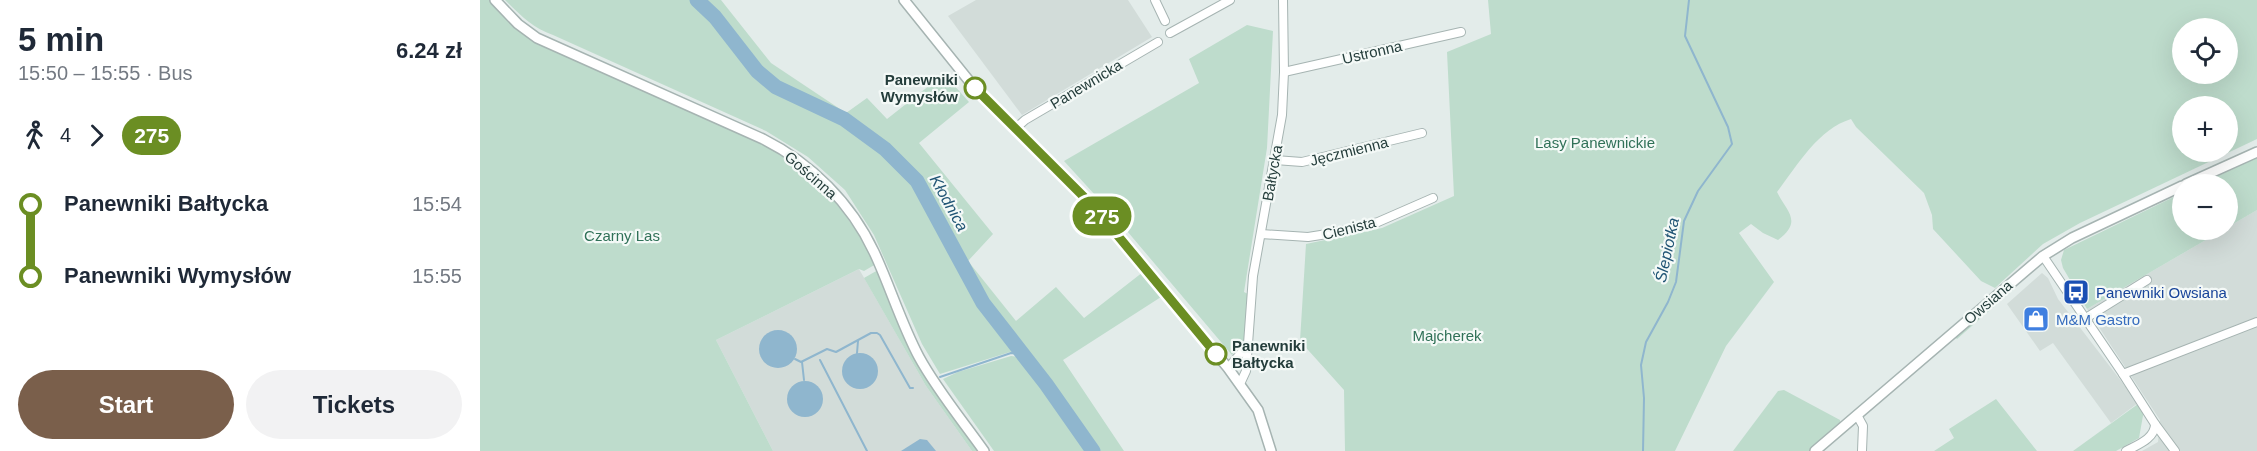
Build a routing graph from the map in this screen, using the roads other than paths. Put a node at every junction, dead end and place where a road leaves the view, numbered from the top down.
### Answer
1 (495, 0) edge
2 (904, 0) edge
3 (1155, 0) edge
4 (1230, 0) edge
5 (1283, 0) edge
6 (1165, 21) dead end
7 (1461, 32) dead end
8 (1170, 33) dead end
9 (1158, 42) dead end
10 (1284, 72) junction
11 (1015, 129) junction
12 (1422, 133) dead end
13 (2257, 152) edge
14 (1275, 160) junction
15 (2208, 174) edge
16 (2172, 191) edge
17 (1433, 198) dead end
18 (1261, 234) junction
19 (2043, 256) junction
20 (2147, 280) dead end
21 (2086, 318) junction
22 (2257, 322) edge
23 (1248, 345) junction
24 (1228, 368) junction
25 (2123, 374) junction
26 (1240, 384) junction
27 (1857, 415) junction
28 (2155, 428) junction
29 (984, 451) edge
30 (1271, 451) edge
31 (1815, 451) edge
32 (1862, 451) edge
33 (2126, 451) edge
34 (2175, 451) edge

1 - 29 street, Gościnna
2 - 11 street
3 - 6 street
4 - 8 street
5 - 10 street, Bałtycka
7 - 10 street, Ustronna
9 - 11 street, Panewnicka
10 - 14 street, Bałtycka
11 - 24 street
12 - 14 street, Jęczmienna
13 - 15 street, Owsiana
14 - 18 street, Bałtycka
16 - 19 street, Owsiana
17 - 18 street, Cienista
18 - 23 street, Bałtycka
19 - 21 street
19 - 27 street, Owsiana
20 - 21 street
21 - 25 street
22 - 25 street
23 - 24 street
23 - 26 street, Bałtycka
24 - 26 street
25 - 28 street
26 - 30 street
27 - 31 street, Owsiana
27 - 32 street
28 - 33 street
28 - 34 street

